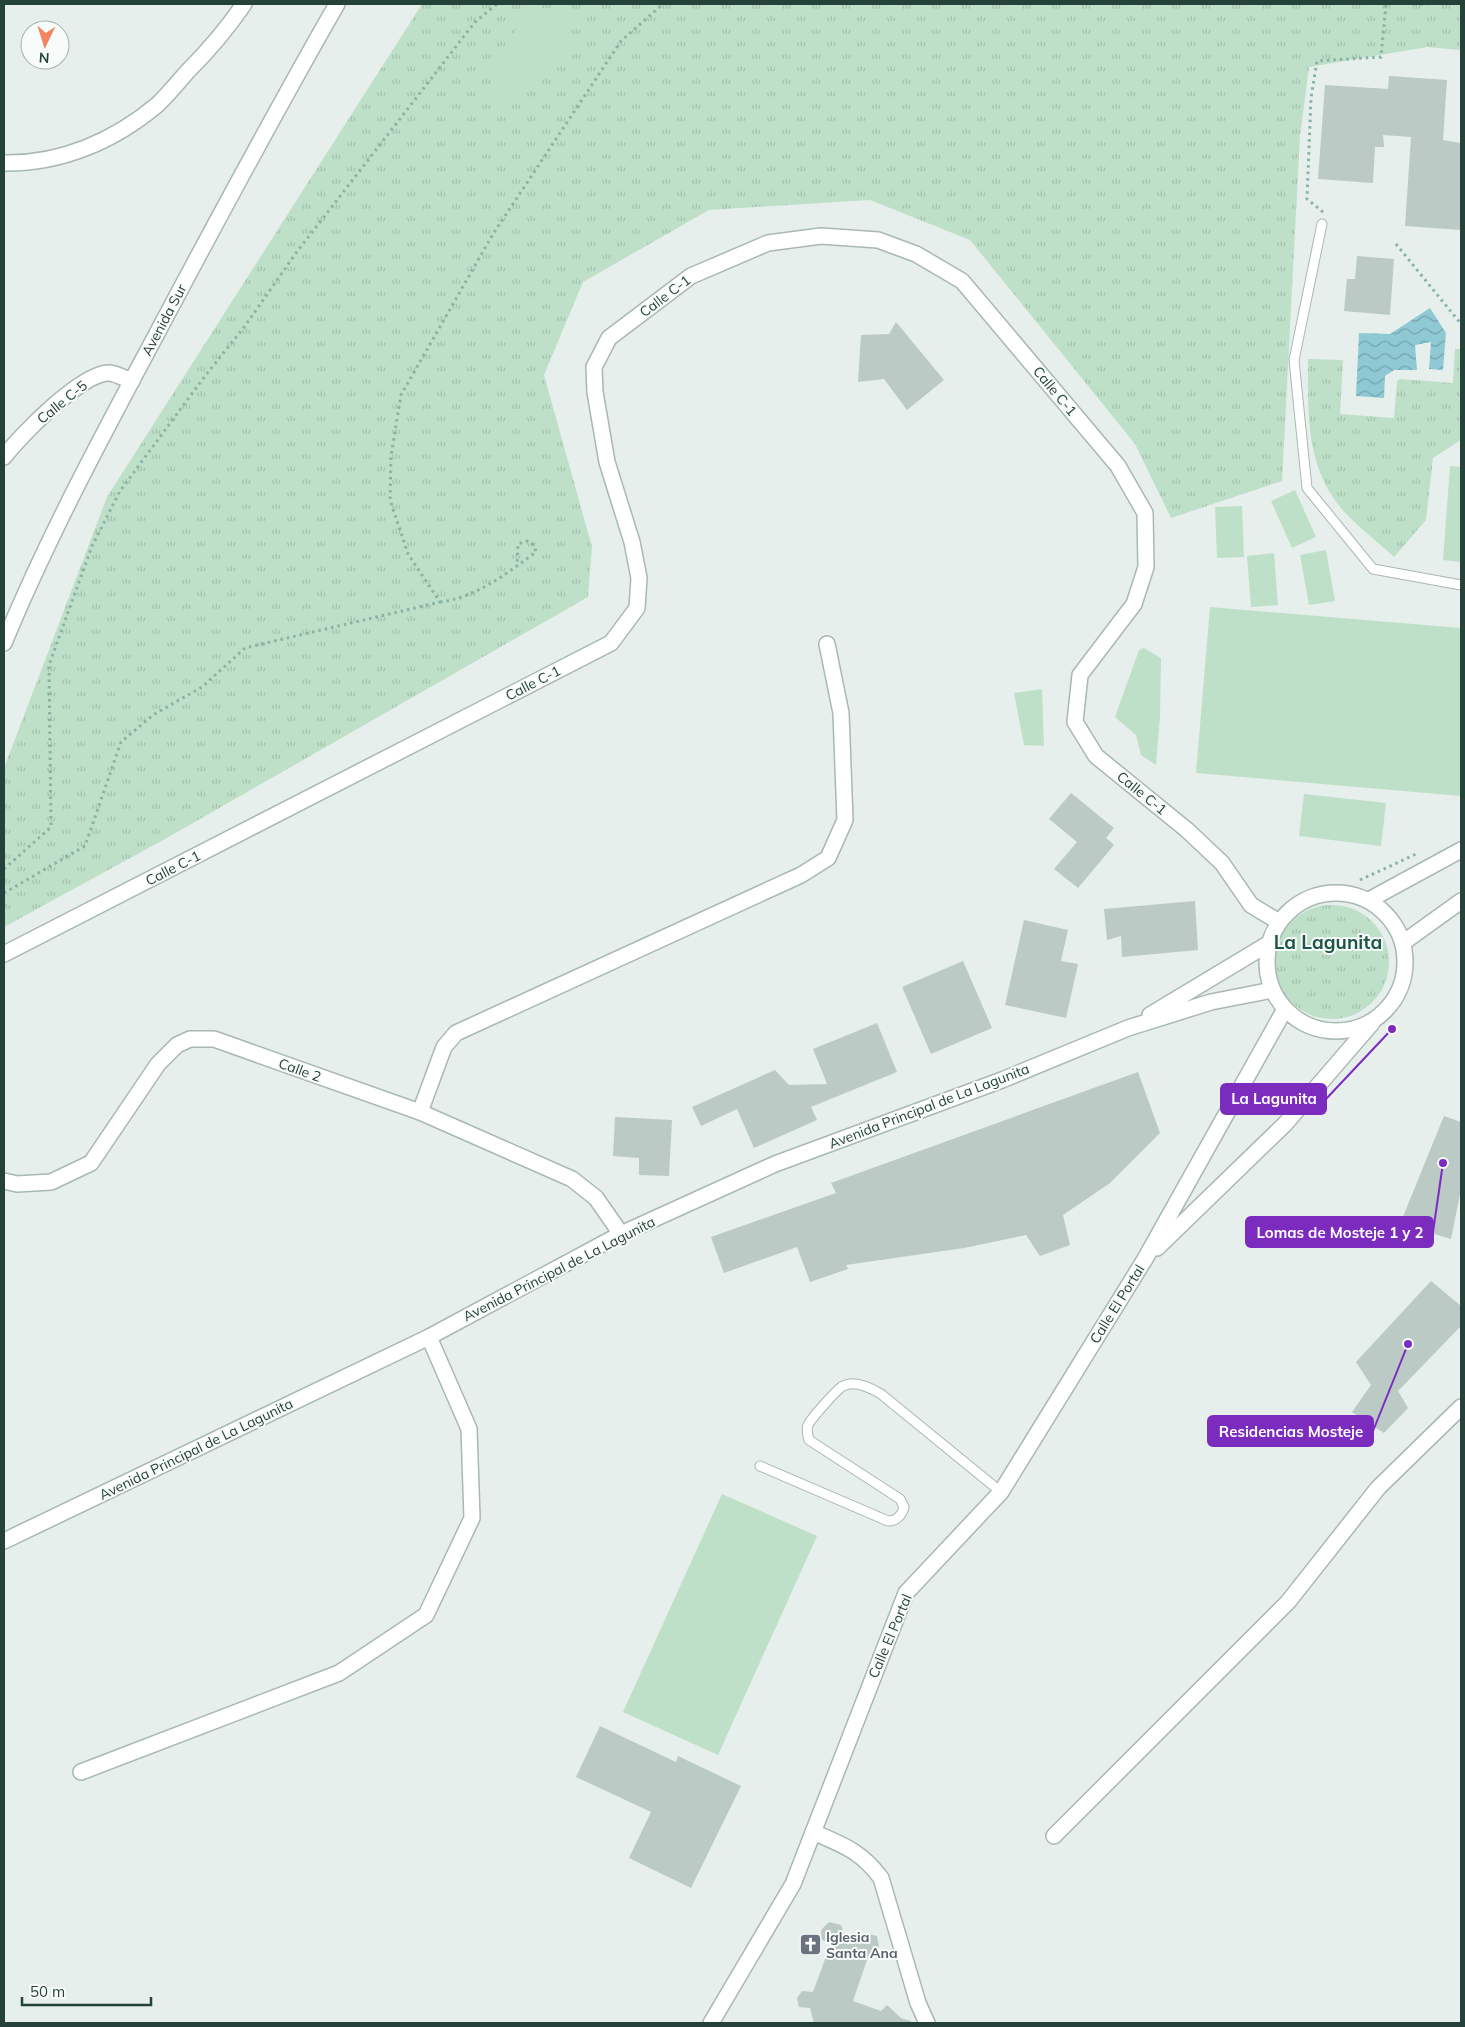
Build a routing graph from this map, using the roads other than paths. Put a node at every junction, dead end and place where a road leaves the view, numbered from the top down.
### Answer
1 (244, 4) edge
2 (337, 4) edge
3 (4, 163) edge
4 (1322, 224) road end
5 (132, 381) junction
6 (4, 457) edge
7 (1461, 585) edge
8 (4, 643) edge
9 (827, 644) dead end
10 (1461, 850) edge
11 (1369, 900) junction
12 (1461, 901) edge
13 (1279, 922) junction
14 (1404, 942) junction
15 (1268, 944) junction
16 (4, 954) edge
17 (1272, 990) junction
18 (1285, 1009) junction
19 (1373, 1021) junction
20 (1128, 1028) junction
21 (420, 1112) junction
22 (4, 1181) edge
23 (622, 1234) junction
24 (1145, 1259) junction
25 (429, 1337) junction
26 (1461, 1407) edge
27 (760, 1466) dead end
28 (1002, 1492) junction
29 (4, 1541) edge
30 (81, 1772) dead end
31 (813, 1832) junction
32 (1054, 1836) dead end
33 (710, 2023) edge
34 (927, 2023) edge

1 - 3 street
2 - 5 street, Avenida Sur
4 - 7 lane
5 - 6 street, Calle C-5
5 - 8 street, Avenida Sur
9 - 21 street
10 - 11 street
11 - 13 street
11 - 14 street
12 - 14 street
13 - 15 street
13 - 16 street, Calle C-1
14 - 19 street
15 - 17 street
15 - 20 street, Avenida Principal de La Lagunita
17 - 18 street
17 - 20 street, Avenida Principal de La Lagunita
18 - 19 street
18 - 24 street, Calle El Portal
19 - 24 street, Calle El Portal
20 - 23 street, Avenida Principal de La Lagunita
21 - 22 street, Calle 2
21 - 23 street, Calle 2
23 - 25 street, Avenida Principal de La Lagunita
24 - 28 street, Calle El Portal
25 - 29 street, Avenida Principal de La Lagunita
25 - 30 street
26 - 32 street
27 - 28 lane
28 - 31 street, Calle El Portal
31 - 33 street, Calle El Portal
31 - 34 street

